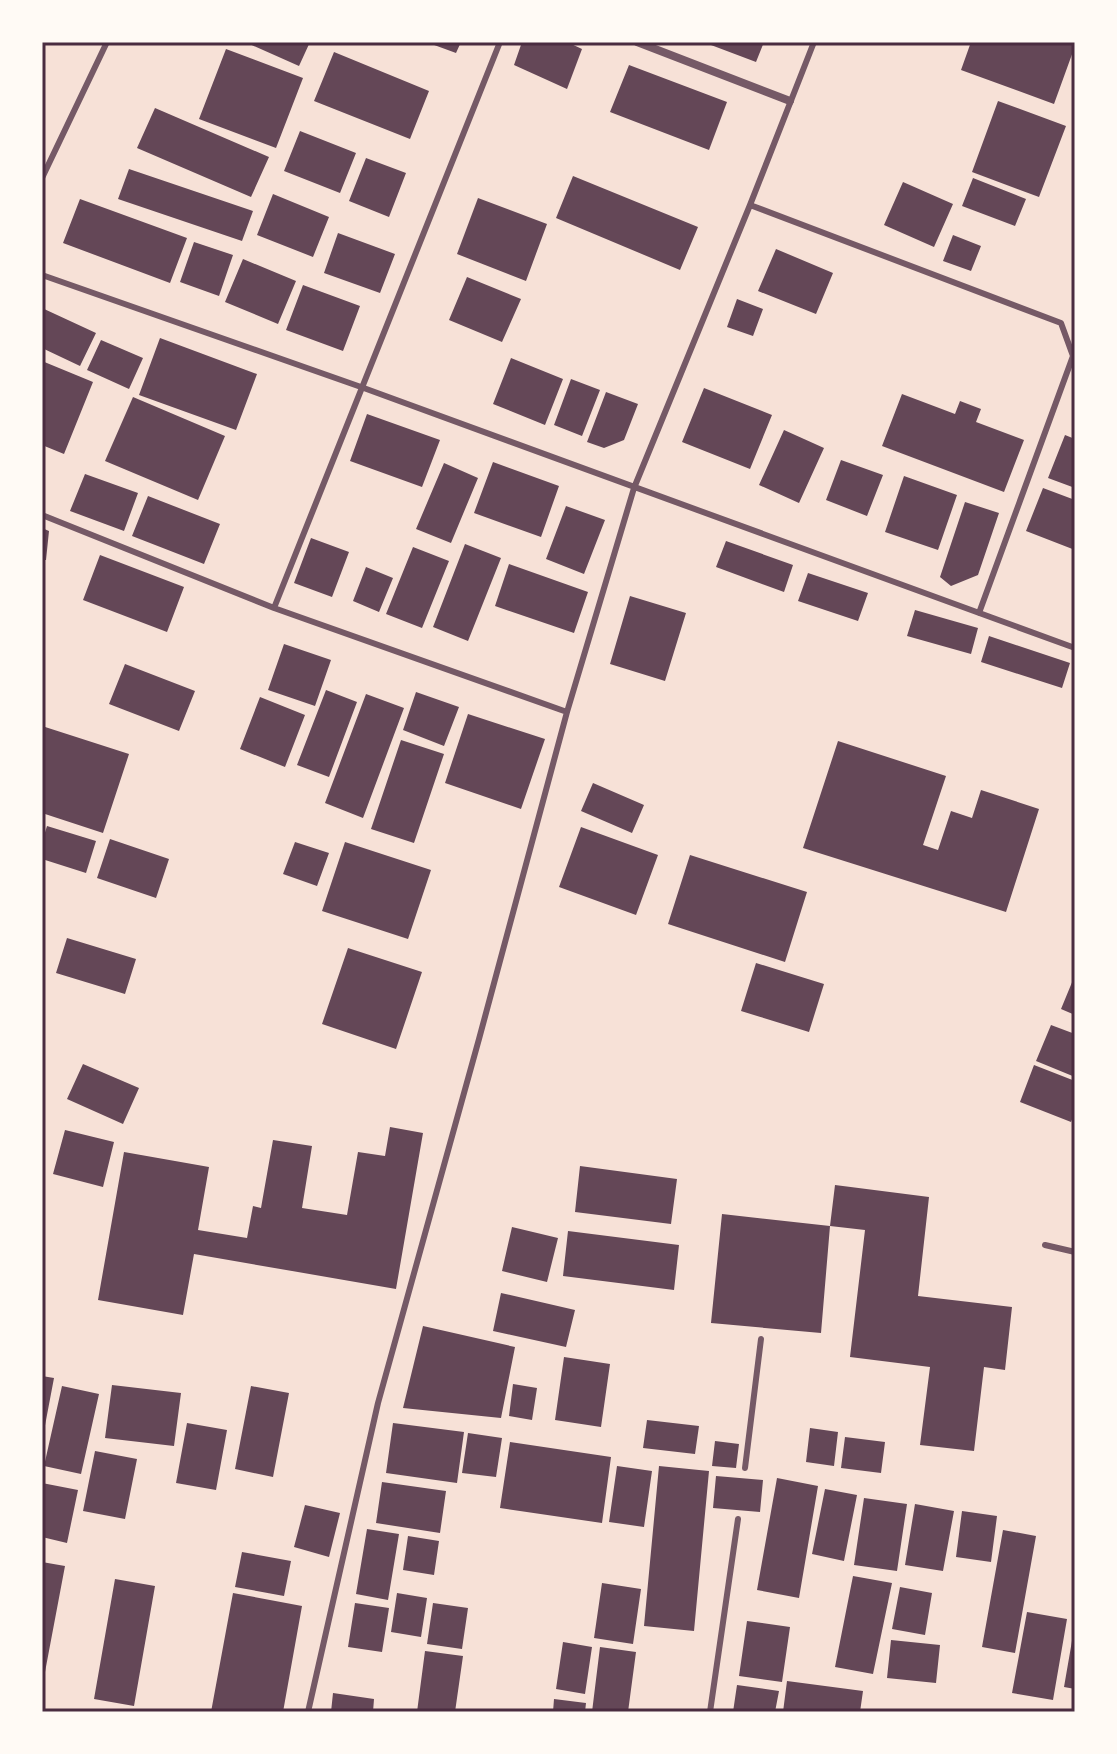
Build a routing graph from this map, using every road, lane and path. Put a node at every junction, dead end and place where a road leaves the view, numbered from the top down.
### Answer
1 (107, 42) edge
2 (500, 42) edge
3 (637, 42) edge
4 (814, 42) edge
5 (790, 101) junction
6 (42, 178) edge
7 (750, 205) junction
8 (42, 275) edge
9 (361, 387) junction
10 (634, 488) junction
11 (42, 515) edge
12 (274, 608) junction
13 (979, 613) junction
14 (1075, 648) edge
15 (567, 712) junction
16 (1045, 1245) dead end
17 (1075, 1252) edge
18 (761, 1339) dead end
19 (745, 1468) dead end
20 (738, 1519) dead end
21 (308, 1712) edge
22 (710, 1712) edge

1 - 6 lane
2 - 9 lane
3 - 5 street
4 - 5 lane
5 - 7 lane
7 - 10 lane
7 - 13 lane
8 - 9 lane
9 - 10 lane
9 - 12 lane
10 - 13 lane
10 - 15 lane
11 - 12 lane
12 - 15 lane
13 - 14 lane
15 - 21 lane
16 - 17 lane
18 - 19 lane
20 - 22 lane

